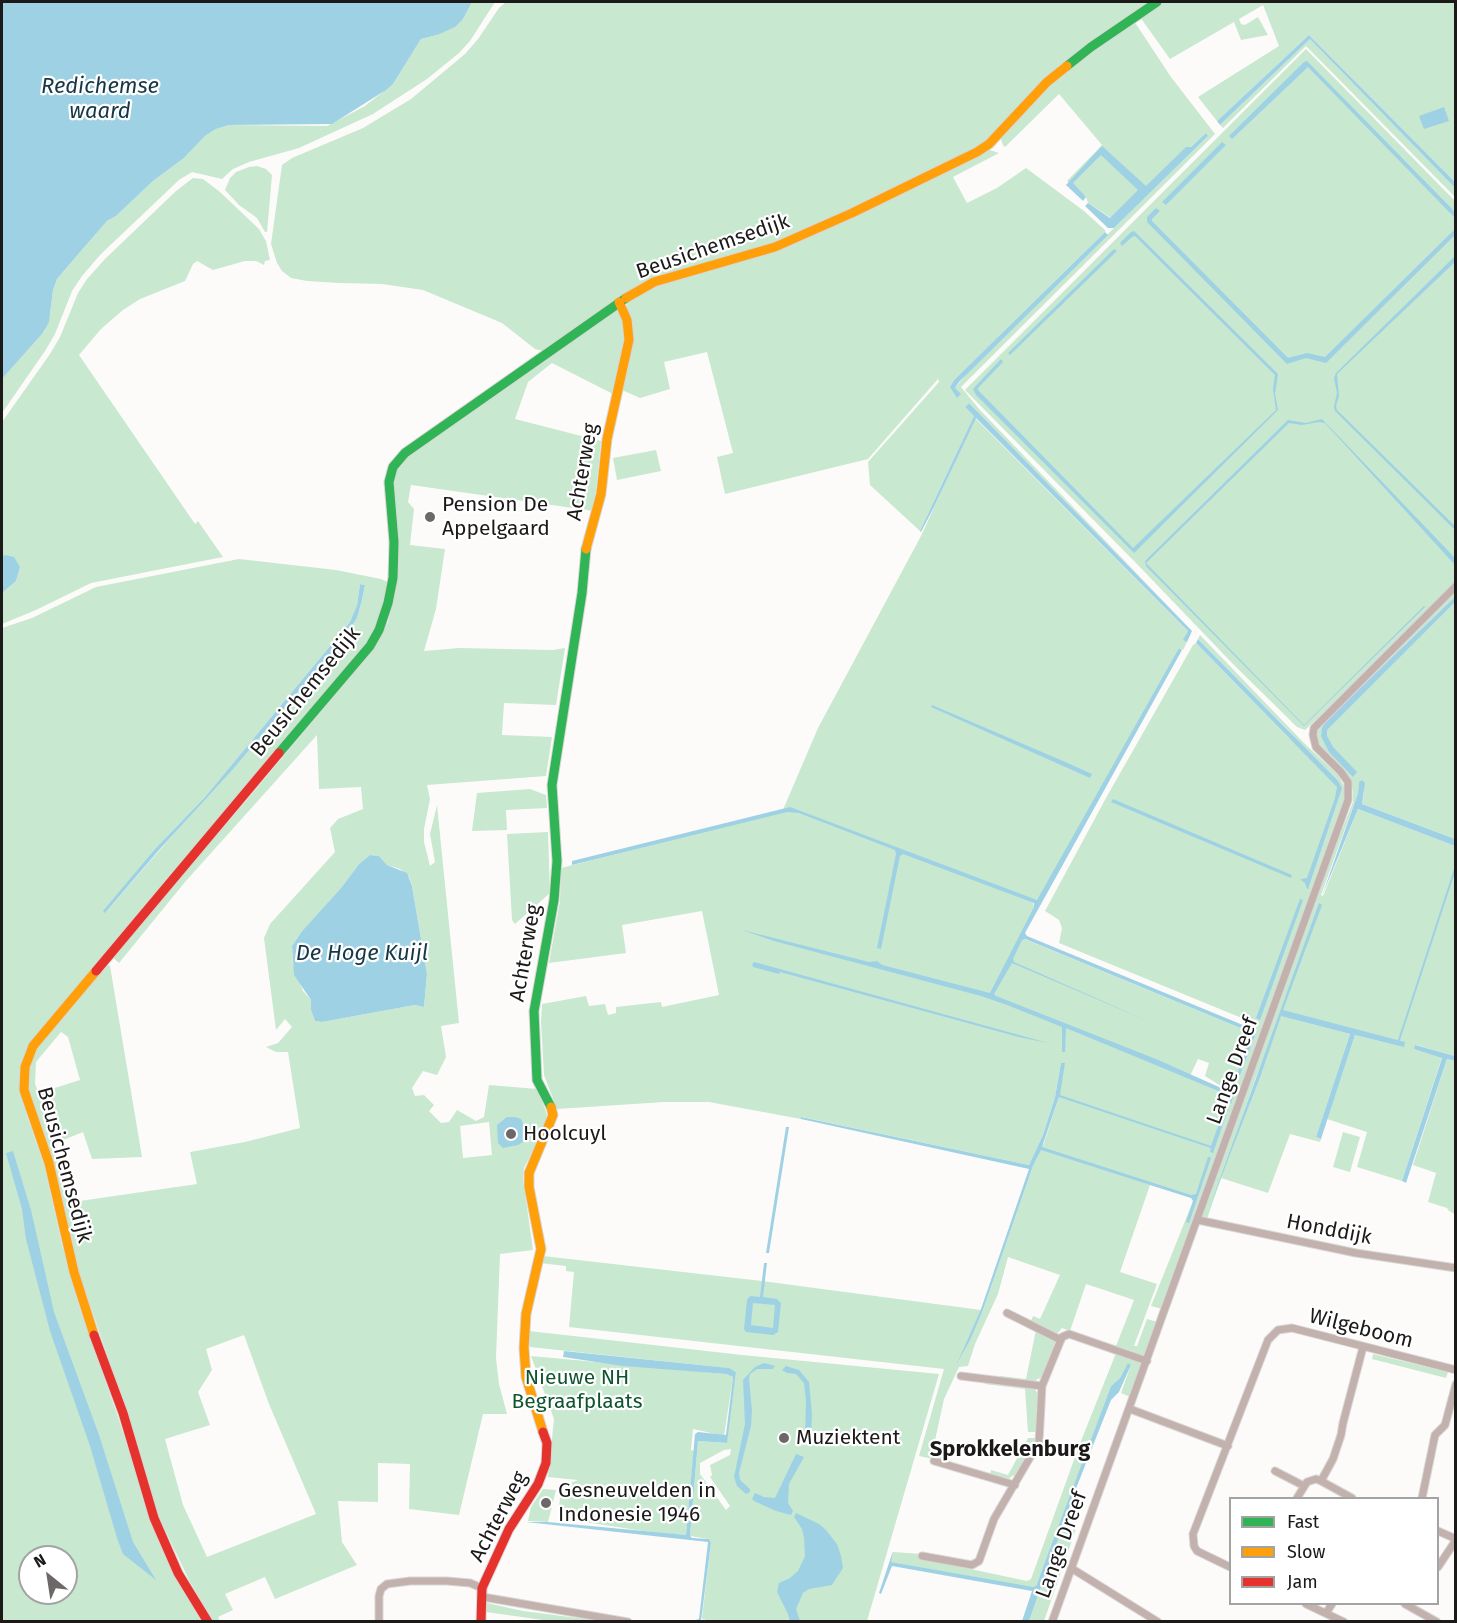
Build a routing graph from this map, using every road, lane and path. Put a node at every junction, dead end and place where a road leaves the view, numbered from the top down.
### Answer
1 (1157, 2) edge
2 (619, 302) junction
3 (1455, 586) edge
4 (1198, 1220) junction
5 (1455, 1268) edge
6 (1007, 1313) dead end
7 (1061, 1340) junction
8 (1363, 1347) junction
9 (1147, 1361) junction
10 (1455, 1370) edge
11 (961, 1376) dead end
12 (1455, 1384) edge
13 (1042, 1386) junction
14 (1130, 1409) junction
15 (1228, 1446) junction
16 (933, 1461) dead end
17 (1275, 1471) dead end
18 (1322, 1482) junction
19 (1015, 1485) junction
20 (1304, 1486) junction
21 (1298, 1497) edge
22 (1350, 1497) edge
23 (1422, 1497) edge
24 (1439, 1532) edge
25 (1455, 1540) edge
26 (922, 1556) dead end
27 (1439, 1564) edge
28 (1229, 1567) edge
29 (1071, 1568) junction
30 (482, 1592) junction
31 (1308, 1605) edge
32 (1331, 1605) edge
33 (1410, 1605) edge
34 (1326, 1613) junction
35 (208, 1622) edge
36 (379, 1622) edge
37 (481, 1622) edge
38 (628, 1622) edge
39 (1052, 1622) edge
40 (1158, 1622) edge
41 (1344, 1622) edge
42 (1437, 1622) edge

1 - 2 street, Beusichemsedijk
2 - 30 street, Achterweg
2 - 35 street, Beusichemsedijk
3 - 4 street, Lange Dreef
4 - 5 street, Honddijk
4 - 9 street, Lange Dreef
6 - 7 street
7 - 9 street
7 - 13 street
8 - 10 street, Wilgeboom
8 - 15 street, Wilgeboom
8 - 18 street
9 - 14 street, Lange Dreef
11 - 13 street
12 - 23 street
13 - 19 street
14 - 15 street
14 - 29 street, Lange Dreef
15 - 28 street, Wilgeboom
16 - 19 street
17 - 20 street
18 - 20 street
18 - 22 street
19 - 26 street
20 - 21 street
24 - 25 street
25 - 27 street
29 - 39 street, Lange Dreef
29 - 40 street
30 - 36 street
30 - 37 street
30 - 38 street
31 - 34 street
32 - 34 street
33 - 42 street
34 - 41 street

